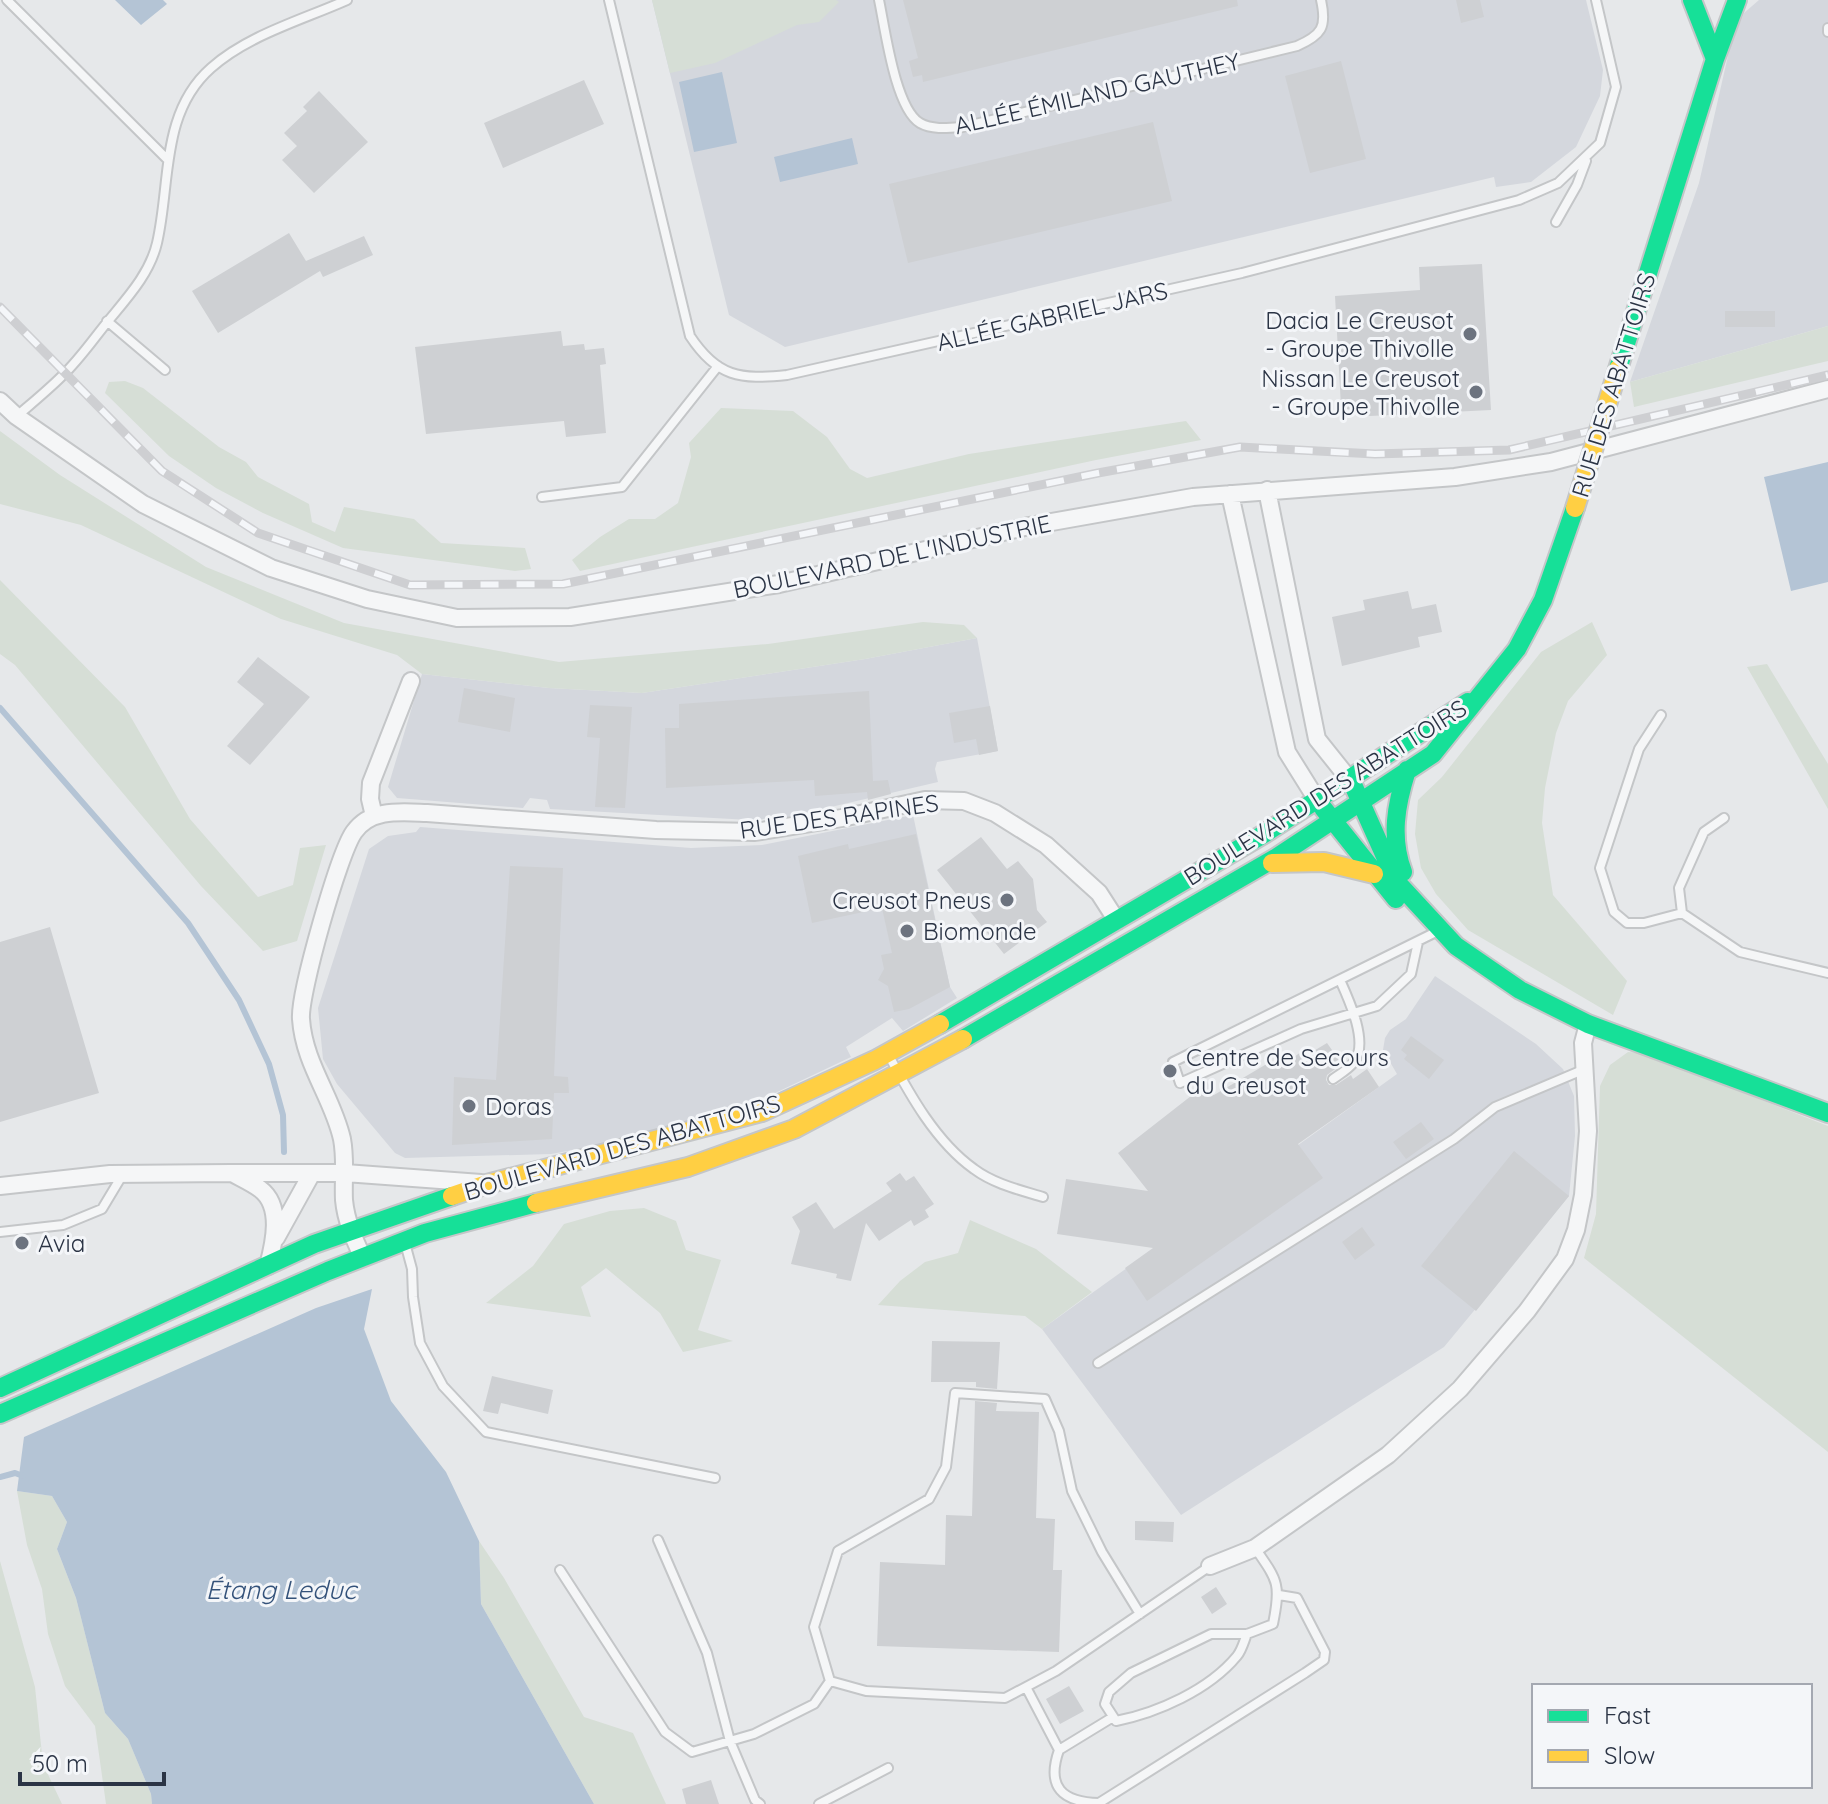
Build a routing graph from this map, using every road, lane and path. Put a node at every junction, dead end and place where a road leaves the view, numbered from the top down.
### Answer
1 (7, 0) edge
2 (347, 0) edge
3 (609, 0) edge
4 (879, 0) edge
5 (1321, 0) edge
6 (1596, 0) edge
7 (1692, 0) edge
8 (1730, 0) edge
9 (1737, 0) edge
10 (1715, 59) junction
11 (1588, 157) junction
12 (168, 160) junction
13 (1556, 222) dead end
14 (107, 321) junction
15 (718, 366) junction
16 (165, 370) dead end
17 (1828, 389) edge
18 (0, 401) edge
19 (16, 416) junction
20 (1267, 490) junction
21 (1230, 494) junction
22 (542, 497) dead end
23 (411, 681) dead end
24 (1480, 695) junction
25 (1661, 715) dead end
26 (1407, 770) junction
27 (1349, 779) junction
28 (1317, 800) junction
29 (1361, 800) junction
30 (374, 816) junction
31 (1724, 818) dead end
32 (1332, 819) junction
33 (1267, 863) junction
34 (1374, 874) junction
35 (1416, 903) junction
36 (1682, 913) junction
37 (1117, 921) junction
38 (1440, 930) junction
39 (1418, 942) junction
40 (1828, 973) edge
41 (1340, 980) junction
42 (1355, 1013) junction
43 (1588, 1024) junction
44 (887, 1054) junction
45 (1586, 1069) junction
46 (899, 1074) junction
47 (1333, 1079) dead end
48 (1828, 1113) edge
49 (231, 1173) junction
50 (312, 1173) junction
51 (345, 1173) junction
52 (123, 1174) junction
53 (487, 1184) junction
54 (0, 1186) edge
55 (1043, 1197) dead end
56 (350, 1231) junction
57 (0, 1232) edge
58 (405, 1241) junction
59 (275, 1242) junction
60 (363, 1258) junction
61 (268, 1266) junction
62 (1098, 1363) dead end
63 (0, 1388) edge
64 (0, 1414) edge
65 (715, 1478) dead end
66 (658, 1540) dead end
67 (1255, 1548) junction
68 (1210, 1566) joint
69 (560, 1570) dead end
70 (1279, 1595) junction
71 (1140, 1614) junction
72 (1247, 1634) junction
73 (830, 1681) junction
74 (1026, 1687) junction
75 (1113, 1717) junction
76 (730, 1741) junction
77 (1059, 1750) junction
78 (888, 1768) dead end
79 (1073, 1802) edge
80 (760, 1804) edge
81 (819, 1804) edge

1 - 12 lane
2 - 12 lane
3 - 15 lane, ALLÉE GABRIEL JARS
4 - 5 lane, ALLÉE ÉMILAND GAUTHEY
6 - 11 lane, ALLÉE GABRIEL JARS
7 - 8 street
7 - 10 street
9 - 10 street, RUE DES ABATTOIRS
10 - 24 street, RUE DES ABATTOIRS, bridge
11 - 13 lane
11 - 15 lane, ALLÉE GABRIEL JARS
12 - 14 lane
14 - 16 lane
14 - 19 lane
15 - 22 lane
17 - 20 street, BOULEVARD DE L'INDUSTRIE
18 - 19 street, BOULEVARD DE L'INDUSTRIE
19 - 21 street, BOULEVARD DE L'INDUSTRIE
20 - 21 street, BOULEVARD DE L'INDUSTRIE
20 - 27 street
21 - 28 street
23 - 30 street
24 - 26 street, BOULEVARD DES ABATTOIRS
24 - 27 street, BOULEVARD DES ABATTOIRS
25 - 36 lane
26 - 29 street, BOULEVARD DES ABATTOIRS
26 - 35 street
27 - 28 street, BOULEVARD DES ABATTOIRS
27 - 29 street
28 - 32 street
28 - 37 street, BOULEVARD DES ABATTOIRS
29 - 32 street, BOULEVARD DES ABATTOIRS
29 - 35 street
30 - 37 street, RUE DES RAPINES
30 - 51 street
31 - 36 lane
32 - 33 street, BOULEVARD DES ABATTOIRS
32 - 34 street
33 - 34 street
33 - 46 street, BOULEVARD DES ABATTOIRS
34 - 38 street
35 - 38 street
36 - 40 lane
37 - 44 street, BOULEVARD DES ABATTOIRS
38 - 39 lane
38 - 43 street
39 - 41 lane
39 - 42 lane
41 - 42 lane
41 - 42 lane
42 - 47 lane
43 - 45 street
43 - 48 street
44 - 46 lane
44 - 53 street, BOULEVARD DES ABATTOIRS
45 - 62 lane
45 - 67 street
46 - 55 lane
46 - 58 street, BOULEVARD DES ABATTOIRS
49 - 50 street
49 - 52 street
49 - 59 street
50 - 51 street
50 - 59 street
51 - 53 street
51 - 56 street
52 - 54 street
52 - 57 lane
53 - 56 street, BOULEVARD DES ABATTOIRS
56 - 60 street
56 - 61 street, BOULEVARD DES ABATTOIRS
58 - 60 street, BOULEVARD DES ABATTOIRS
58 - 65 lane
59 - 61 street
60 - 64 street, BOULEVARD DES ABATTOIRS
61 - 63 street, BOULEVARD DES ABATTOIRS
66 - 76 lane
67 - 68 street
67 - 70 lane
68 - 71 lane
69 - 76 lane
70 - 72 lane
70 - 79 lane
71 - 73 lane
71 - 74 lane
72 - 75 lane
72 - 75 lane
73 - 74 lane
73 - 76 lane
74 - 77 lane
75 - 77 lane
76 - 80 lane
77 - 79 lane
78 - 81 lane

